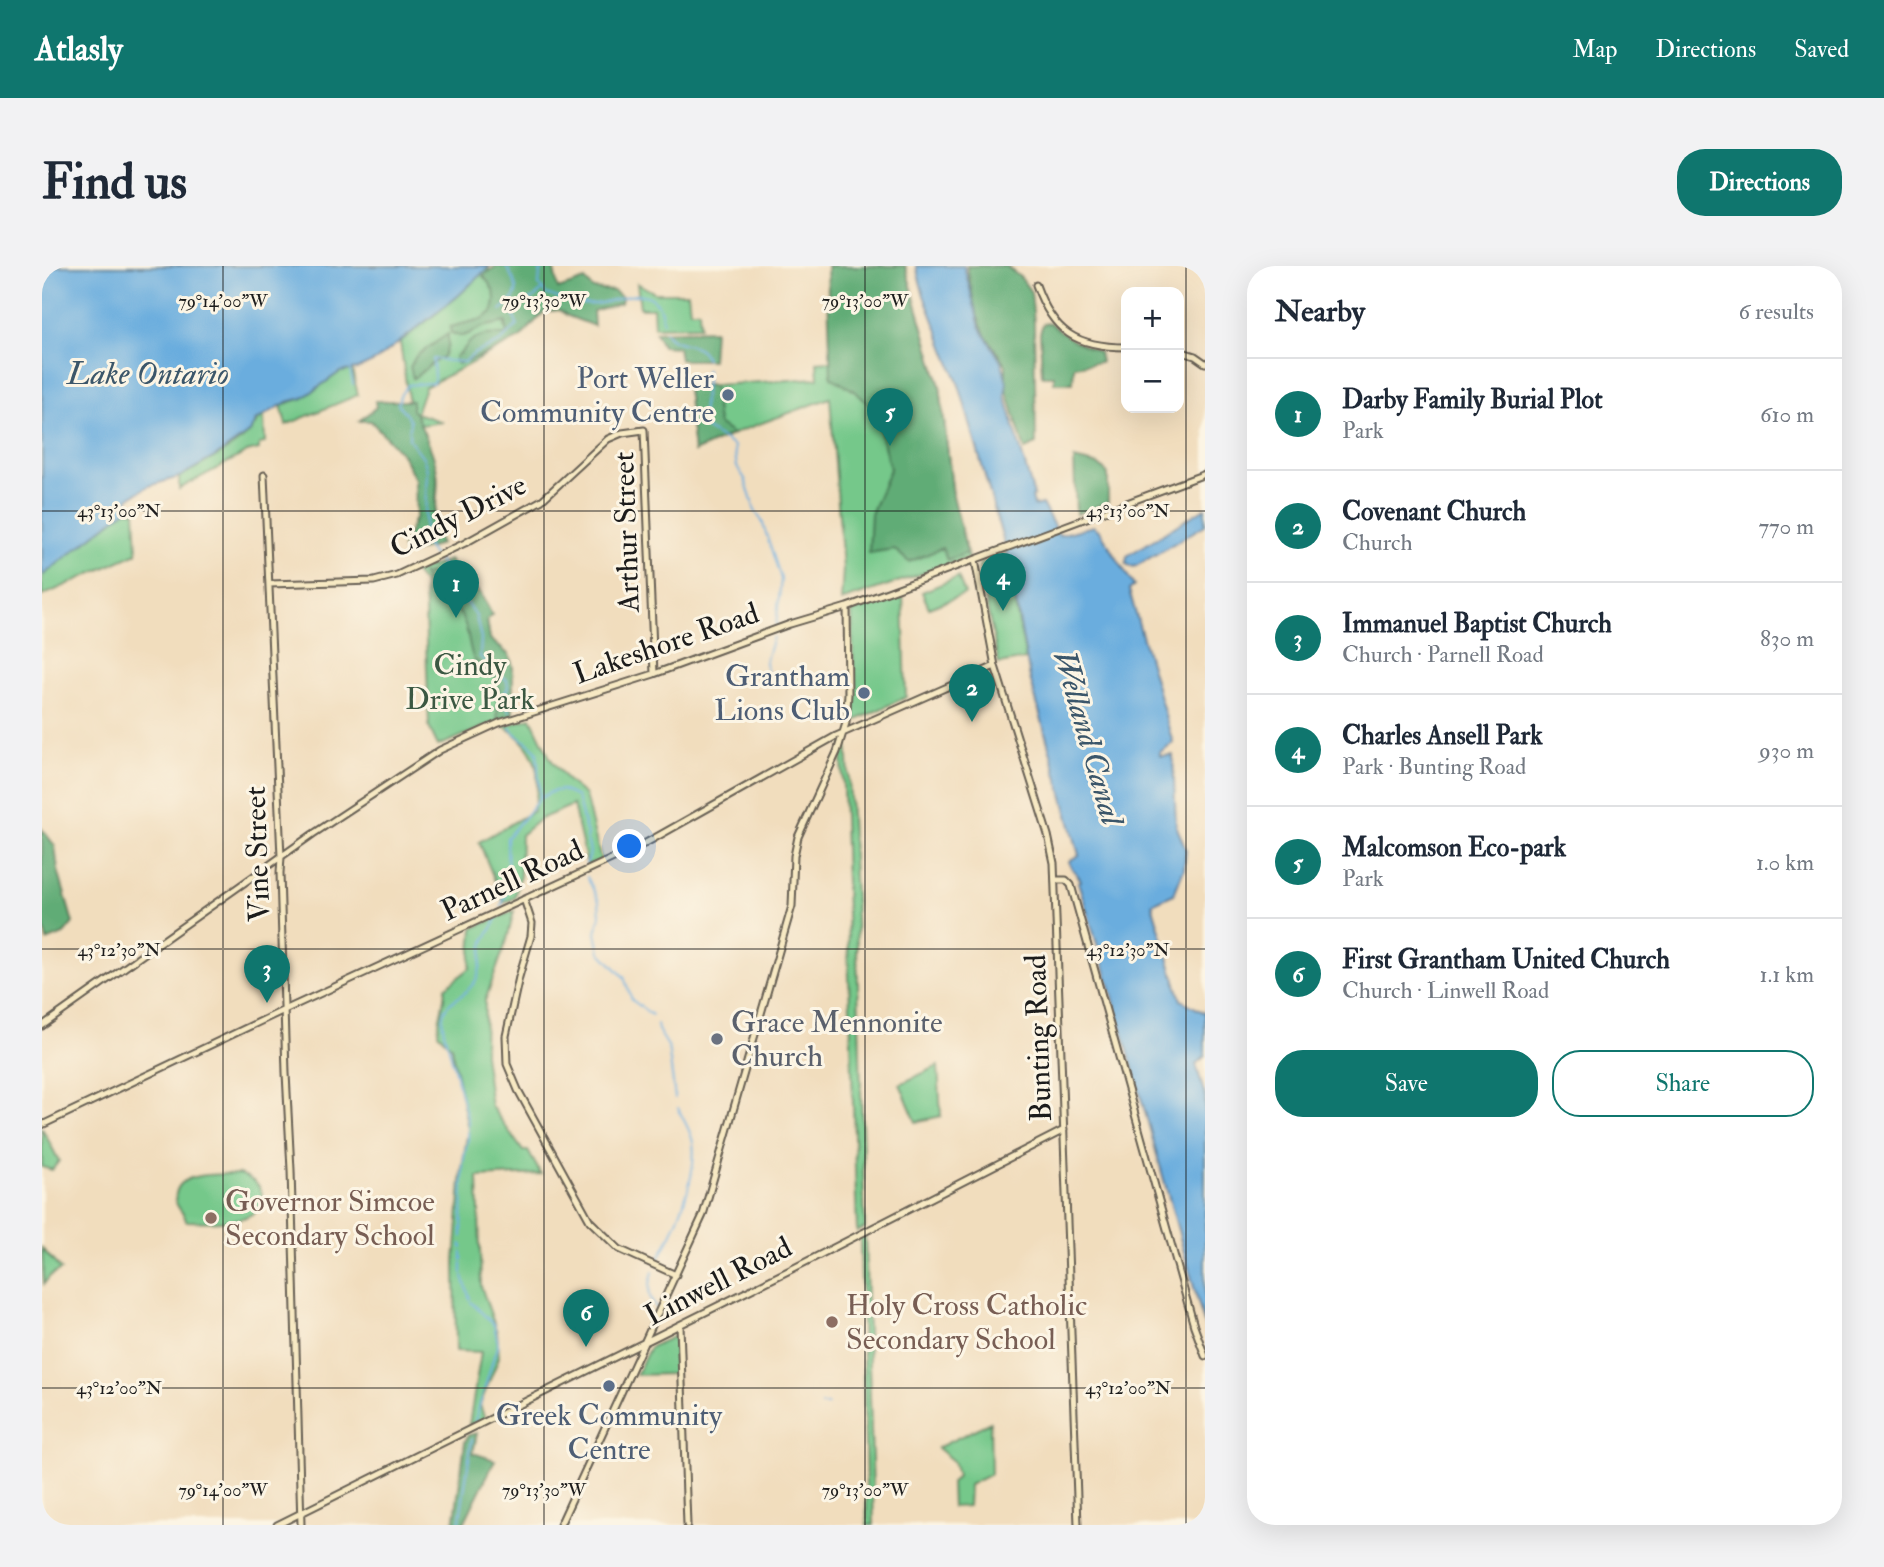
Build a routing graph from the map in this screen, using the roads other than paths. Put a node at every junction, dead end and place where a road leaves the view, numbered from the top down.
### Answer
1 (1035, 285) dead end
2 (1121, 348) edge
3 (1184, 353) edge
4 (1205, 363) edge
5 (645, 430) joint
6 (1205, 474) edge
7 (264, 475) dead end
8 (975, 560) junction
9 (269, 584) junction
10 (860, 602) junction
11 (846, 607) junction
12 (847, 628) junction
13 (995, 666) junction
14 (654, 674) junction
15 (846, 723) junction
16 (862, 725) junction
17 (844, 732) junction
18 (831, 739) junction
19 (837, 752) junction
20 (281, 845) junction
21 (294, 848) junction
22 (281, 858) junction
23 (267, 868) junction
24 (280, 873) junction
25 (1055, 880) junction
26 (524, 899) junction
27 (284, 1010) junction
28 (42, 1026) edge
29 (42, 1125) edge
30 (1064, 1130) junction
31 (676, 1276) junction
32 (680, 1325) junction
33 (654, 1326) junction
34 (671, 1329) junction
35 (645, 1343) junction
36 (630, 1350) junction
37 (1205, 1356) edge
38 (635, 1366) junction
39 (300, 1499) junction
40 (315, 1507) junction
41 (300, 1514) junction
42 (277, 1525) edge
43 (301, 1525) edge
44 (560, 1525) edge
45 (687, 1525) edge
46 (1078, 1525) edge

1 - 2 main road
3 - 4 main road
5 - 9 main road, Cindy Drive
5 - 14 main road, Arthur Street
6 - 8 main road, Lakeshore Road
7 - 9 main road, Vine Street
8 - 10 main road, Lakeshore Road
8 - 13 main road, Bunting Road
9 - 20 main road, Vine Street
10 - 11 main road, Lakeshore Road
10 - 12 main road
11 - 12 main road
11 - 14 main road, Lakeshore Road
12 - 15 main road
13 - 16 main road, Parnell Road
13 - 25 main road, Bunting Road
14 - 21 main road, Lakeshore Road
15 - 16 main road
15 - 17 main road
16 - 17 main road, Parnell Road
17 - 18 main road, Parnell Road
17 - 19 main road
18 - 19 main road
18 - 26 main road, Parnell Road
19 - 31 main road
20 - 21 main road
20 - 22 main road, Vine Street
21 - 22 main road, Lakeshore Road
22 - 23 main road, Lakeshore Road
22 - 24 main road, Vine Street
23 - 24 main road
23 - 28 main road, Lakeshore Road
24 - 27 main road, Vine Street
25 - 30 main road, Bunting Road
25 - 37 main road
26 - 27 main road, Parnell Road
26 - 31 main road
27 - 29 main road, Parnell Road
27 - 39 main road, Vine Street
30 - 32 main road, Linwell Road
30 - 46 main road, Bunting Road
31 - 33 main road
32 - 34 main road, Linwell Road
32 - 45 main road
33 - 34 main road
33 - 35 main road
34 - 35 main road, Linwell Road
35 - 36 main road, Linwell Road
35 - 38 main road
36 - 38 main road
36 - 40 main road, Linwell Road
38 - 44 main road
39 - 40 main road
39 - 41 main road, Vine Street
40 - 41 main road, Linwell Road
41 - 42 main road, Linwell Road
41 - 43 main road, Vine Street

